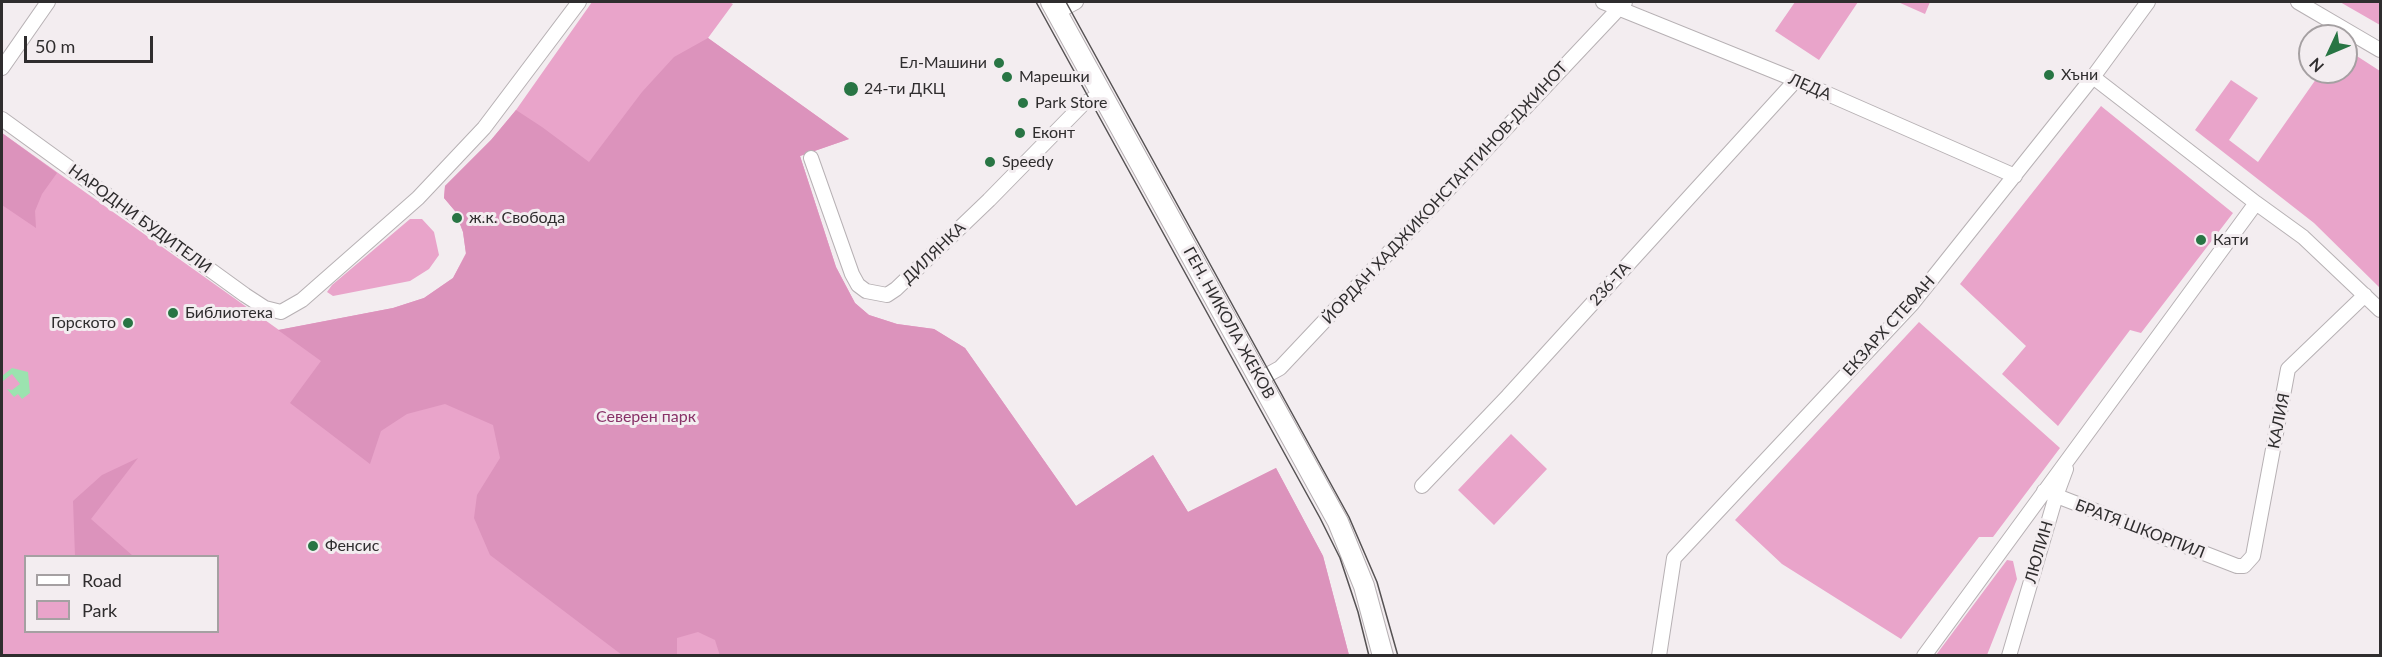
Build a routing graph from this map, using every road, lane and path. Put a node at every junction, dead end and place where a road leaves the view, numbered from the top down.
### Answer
1 (48, 2) edge
2 (579, 2) edge
3 (1076, 2) edge
4 (1604, 2) edge
5 (2148, 2) edge
6 (2298, 2) edge
7 (1622, 5) edge
8 (1054, 7) edge
9 (2380, 50) edge
10 (2, 68) edge
11 (2093, 76) junction
12 (1796, 80) junction
13 (1102, 94) junction
14 (2, 119) edge
15 (812, 158) dead end
16 (2015, 176) junction
17 (2256, 203) junction
18 (2365, 295) junction
19 (2380, 310) edge
20 (1260, 379) junction
21 (1422, 486) dead end
22 (2050, 493) junction
23 (2237, 566) joint
24 (1383, 656) edge
25 (1659, 656) edge
26 (1924, 656) edge
27 (2009, 656) edge

1 - 10 street
2 - 14 street, НАРОДНИ БУДИТЕЛИ
3 - 8 street
4 - 7 street, ЛЕДА
5 - 11 street, ЕКЗАРХ СТЕФАН
6 - 9 street
7 - 12 street, ЛЕДА
7 - 20 street, ЙОРДАН ХАДЖИКОНСТАНТИНОВ-ДЖИНОТ
8 - 13 street, ГЕН. НИКОЛА ЖЕКОВ
11 - 16 street, ЕКЗАРХ СТЕФАН
11 - 17 street
12 - 16 street, ЛЕДА
12 - 21 street, 236-ТА
13 - 15 street, ДИЛЯНКА
13 - 20 street, ГЕН. НИКОЛА ЖЕКОВ
16 - 25 street, ЕКЗАРХ СТЕФАН
17 - 18 street
17 - 22 street
18 - 19 street
18 - 23 street, КАЛИЯ
20 - 24 street, ГЕН. НИКОЛА ЖЕКОВ
22 - 23 street, БРАТЯ ШКОРПИЛ
22 - 26 street
22 - 27 street, ЛЮЛИН

